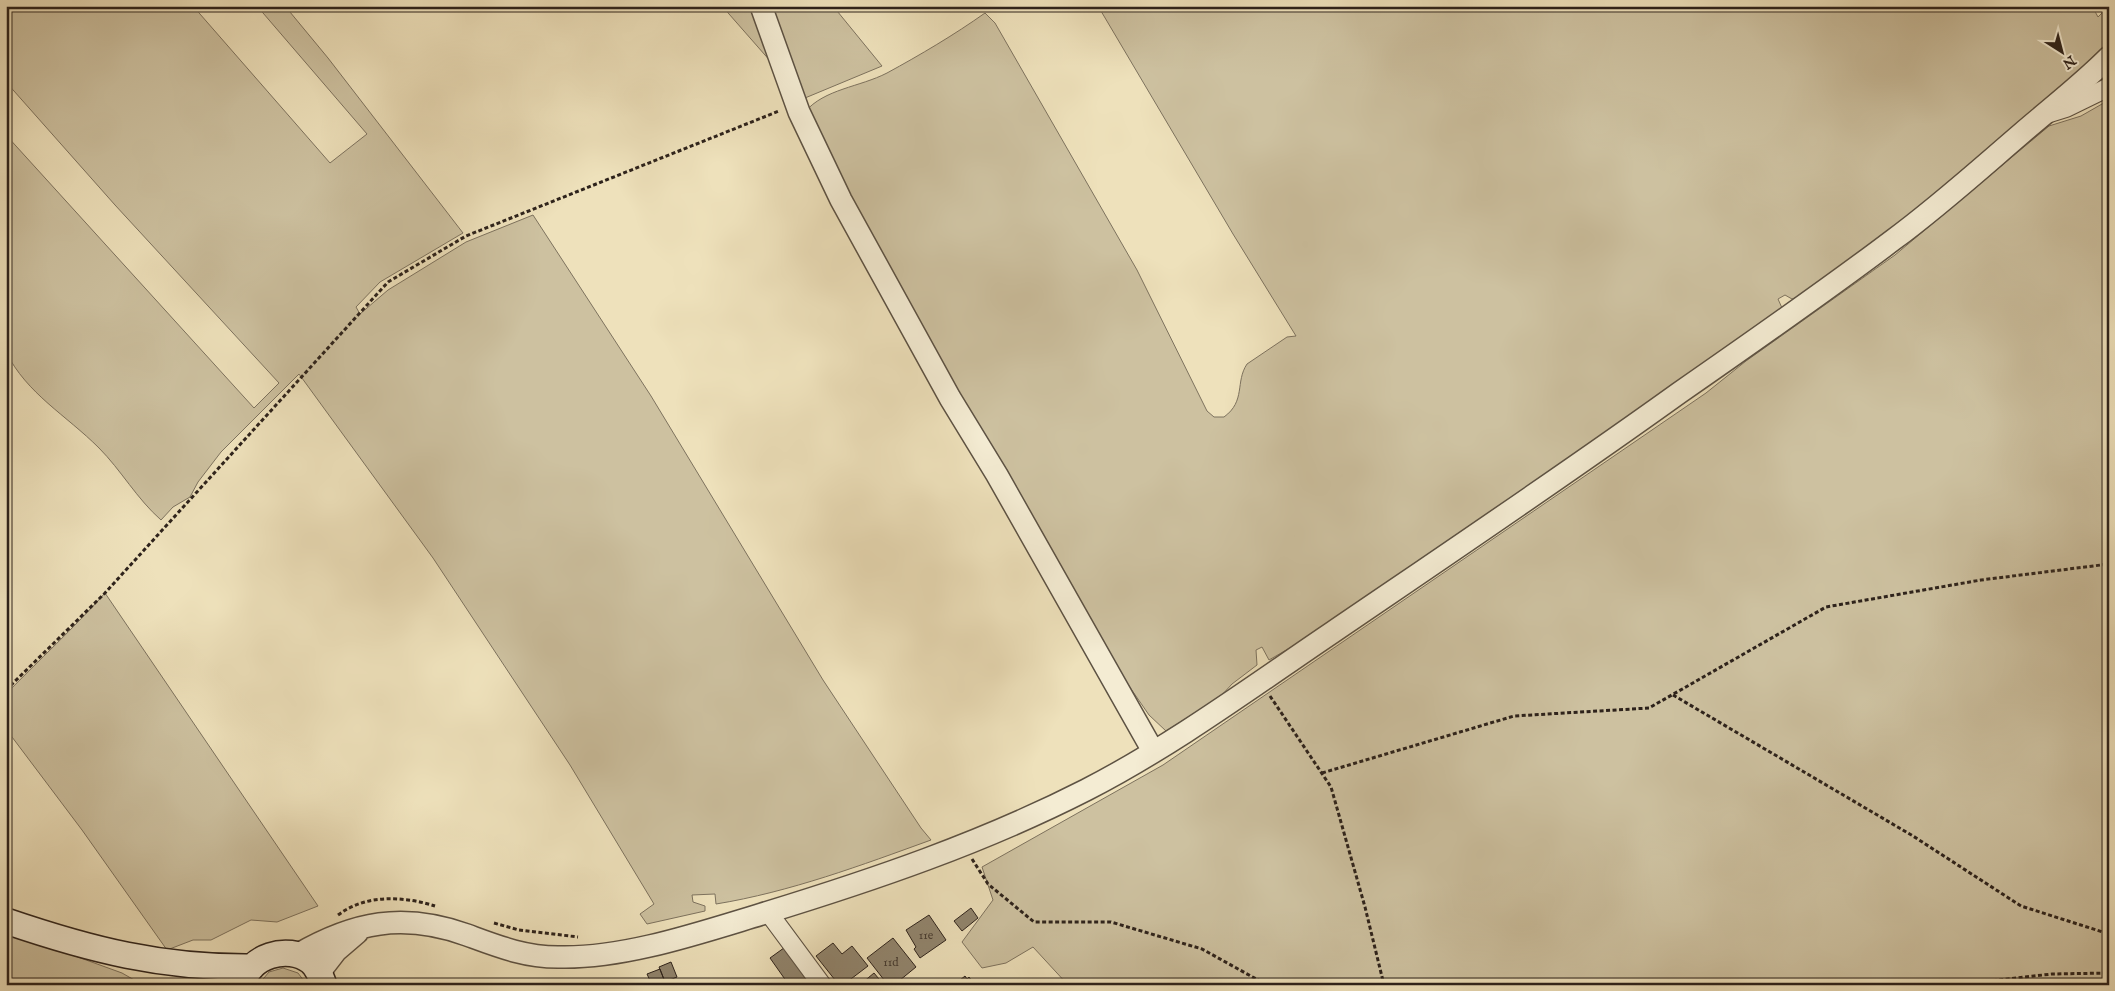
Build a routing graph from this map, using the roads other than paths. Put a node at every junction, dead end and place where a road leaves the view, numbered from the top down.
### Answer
1 (761, 6) edge
2 (2108, 58) edge
3 (2109, 85) edge
4 (2043, 115) junction
5 (1153, 751) junction
6 (768, 912) junction
7 (6, 921) edge
8 (365, 926) junction
9 (296, 955) junction
10 (160, 963) junction
11 (247, 976) edge
12 (321, 979) edge
13 (221, 985) edge
14 (822, 985) edge

1 - 5 street
2 - 3 street
2 - 4 street
3 - 4 street
4 - 5 street
5 - 6 street
6 - 8 street
6 - 14 street
7 - 10 main road
8 - 9 street
8 - 12 street
9 - 11 main road
9 - 12 main road
10 - 11 main road
10 - 13 main road

